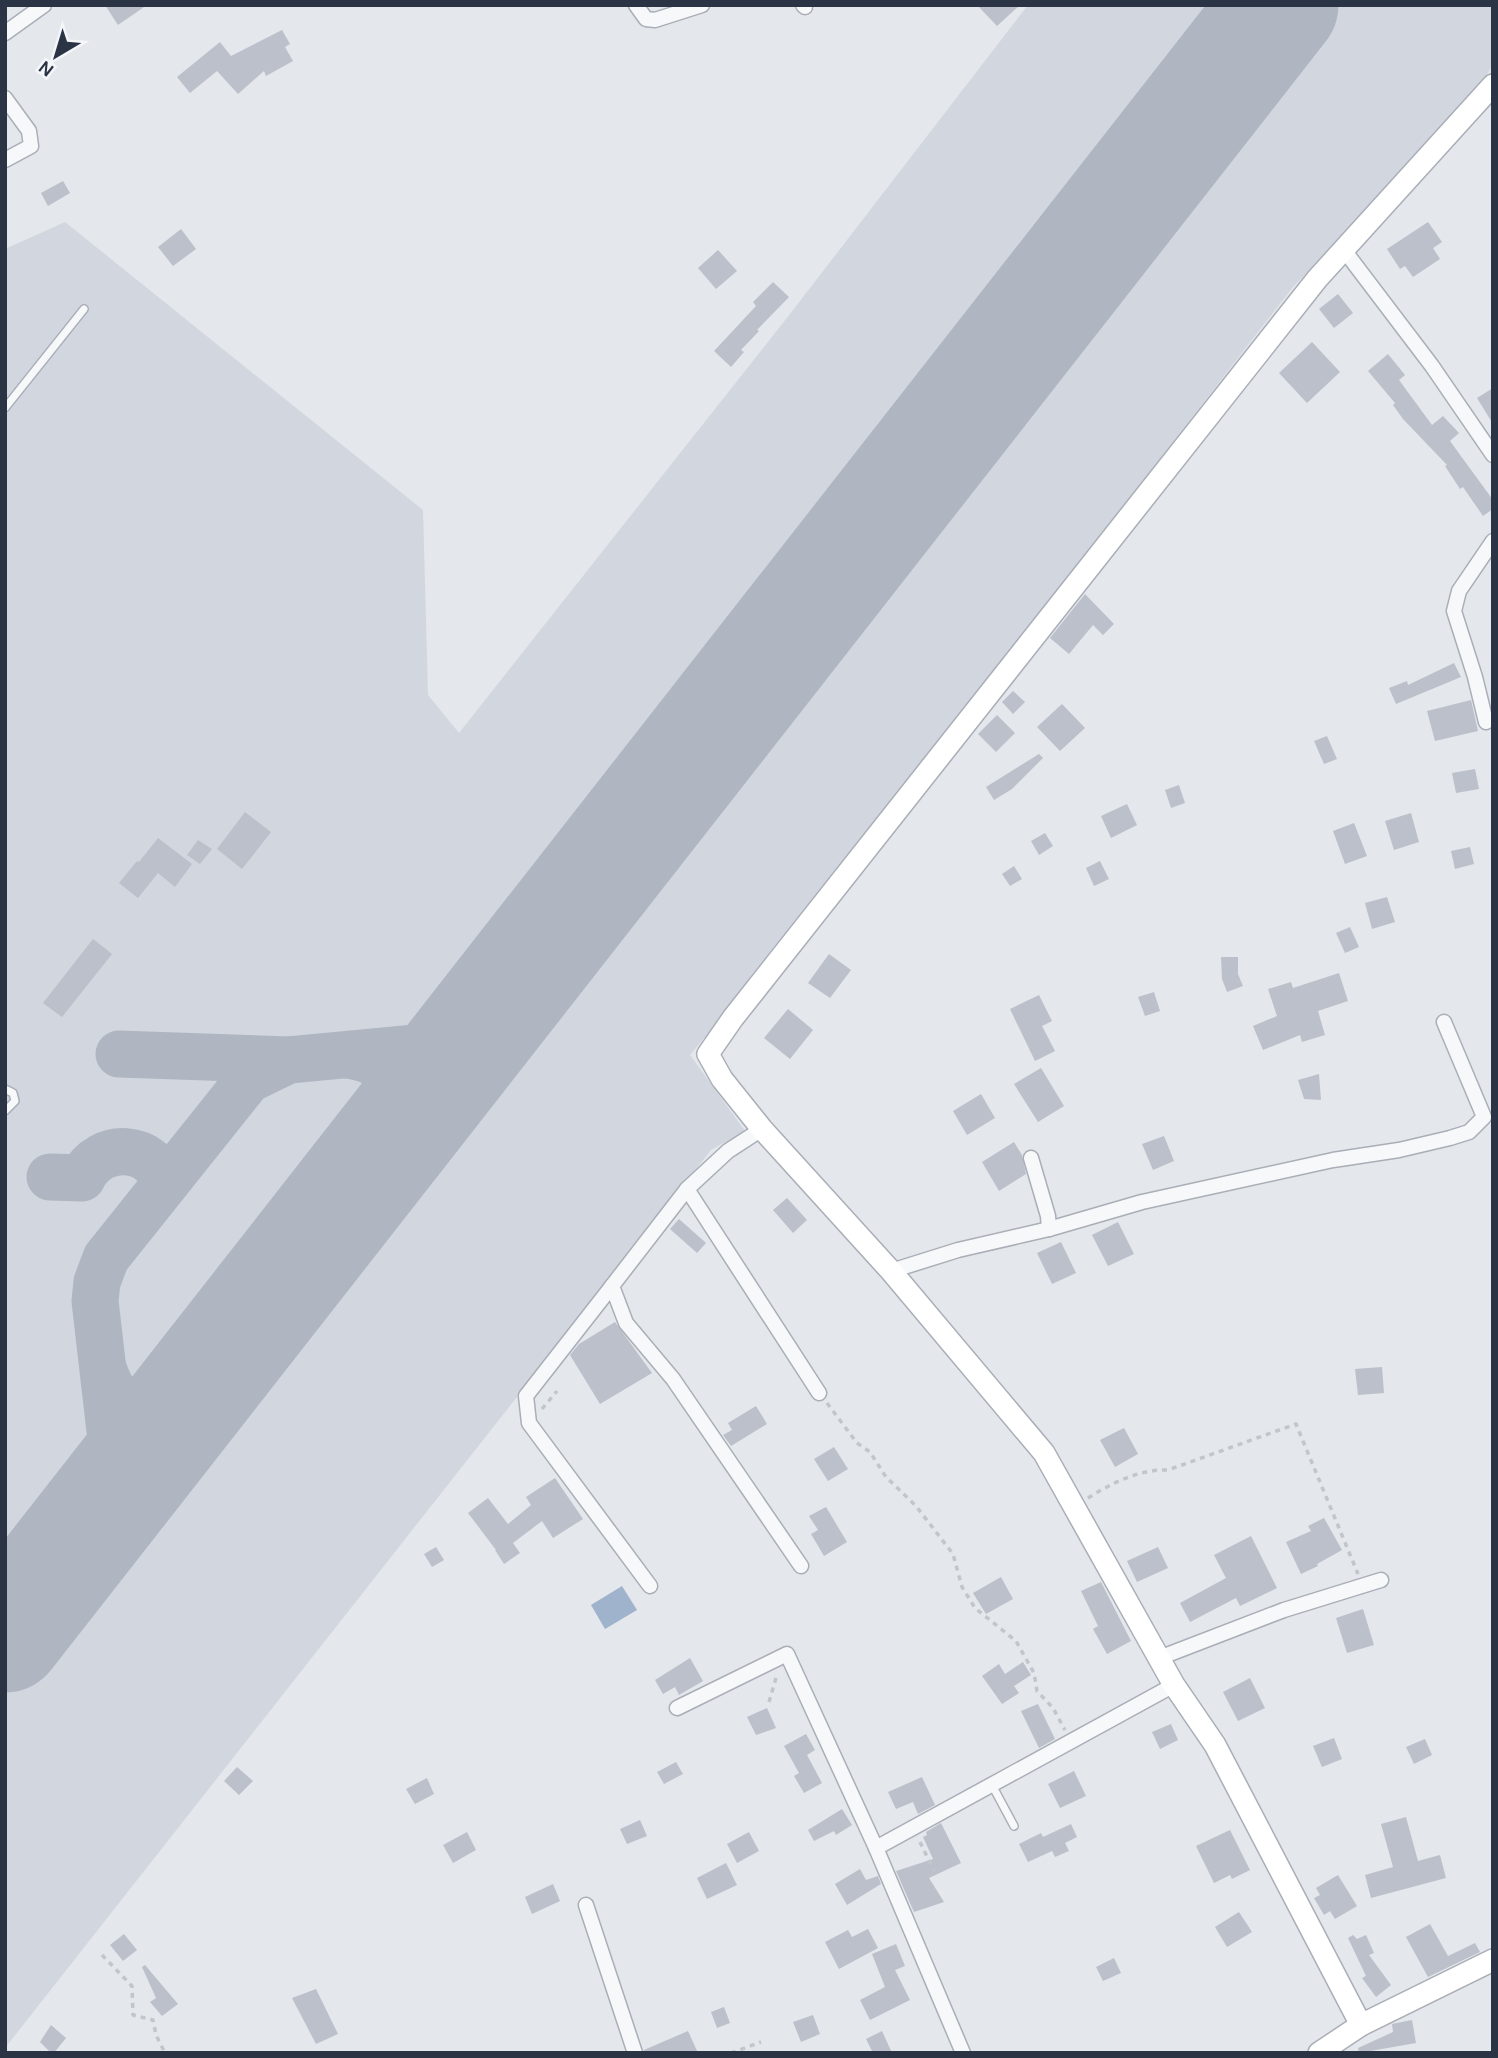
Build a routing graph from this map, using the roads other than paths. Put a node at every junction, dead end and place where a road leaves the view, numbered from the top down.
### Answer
1 (44, 5) edge
2 (636, 5) edge
3 (702, 5) edge
4 (5, 33) edge
5 (1493, 85) edge
6 (5, 97) edge
7 (5, 160) edge
8 (1345, 250) junction
9 (84, 309) dead end
10 (5, 408) edge
11 (1493, 455) edge
12 (1493, 541) edge
13 (1486, 722) dead end
14 (1444, 1022) dead end
15 (5, 1089) edge
16 (5, 1111) edge
17 (762, 1129) junction
18 (1031, 1158) dead end
19 (687, 1189) junction
20 (1049, 1229) junction
21 (891, 1271) junction
22 (612, 1286) junction
23 (820, 1393) road end
24 (801, 1566) dead end
25 (1381, 1580) dead end
26 (650, 1586) dead end
27 (1159, 1658) junction
28 (1174, 1685) junction
29 (677, 1708) dead end
30 (992, 1784) junction
31 (1014, 1826) dead end
32 (876, 1848) junction
33 (586, 1905) dead end
34 (1493, 1960) edge
35 (1361, 2025) junction
36 (635, 2053) edge
37 (963, 2053) edge
38 (1319, 2053) edge

1 - 4 street
2 - 3 street
5 - 8 street
6 - 7 street
8 - 11 street
8 - 17 street
9 - 10 lane
12 - 13 street
14 - 20 street
15 - 16 lane
17 - 19 street
17 - 21 street
18 - 20 street
19 - 22 street
19 - 23 street
20 - 21 street
21 - 27 street
22 - 24 street
22 - 26 street
25 - 27 street
27 - 28 street
28 - 30 street
28 - 35 street
29 - 32 street
30 - 31 lane
30 - 32 street
32 - 37 street
33 - 36 street
34 - 35 street
35 - 38 street

